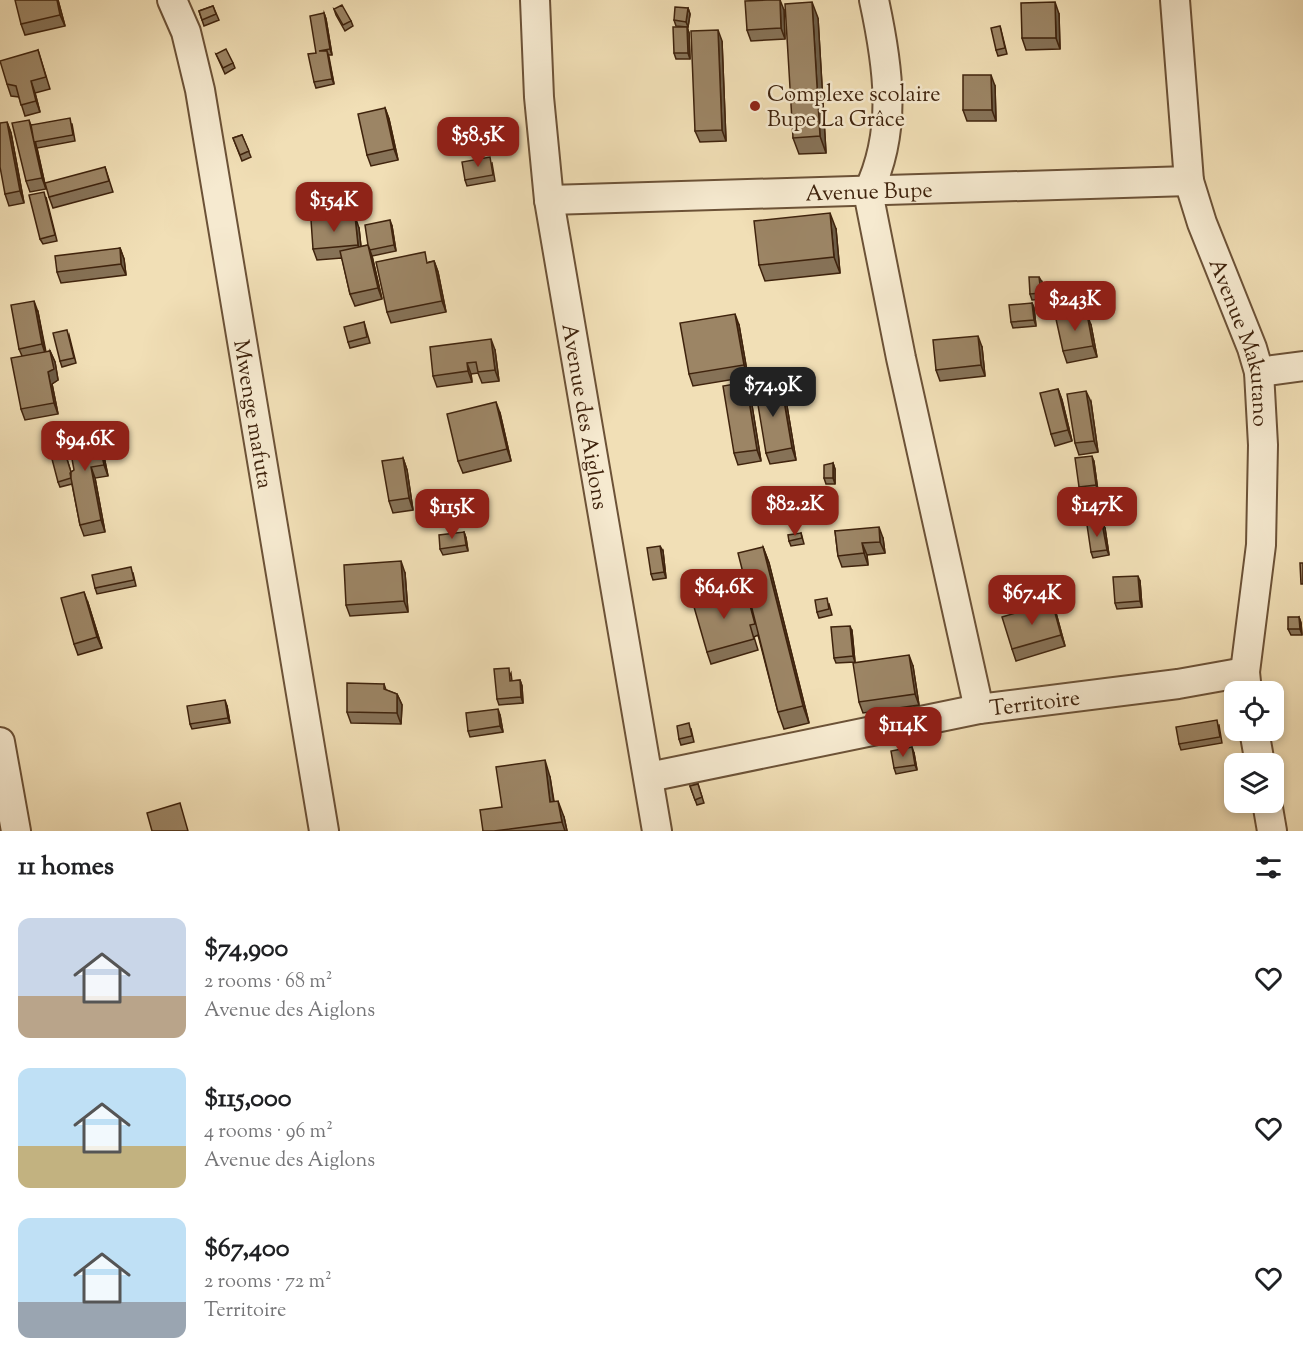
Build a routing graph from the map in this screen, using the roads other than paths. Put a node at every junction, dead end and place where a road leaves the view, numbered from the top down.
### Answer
1 (172, 0) edge
2 (535, 0) edge
3 (874, 0) edge
4 (1175, 0) edge
5 (1189, 181) junction
6 (868, 192) junction
7 (549, 200) junction
8 (1303, 366) edge
9 (1259, 372) junction
10 (1246, 681) edge
11 (1224, 683) edge
12 (979, 709) junction
13 (0, 742) edge
14 (649, 777) junction
15 (1269, 813) edge
16 (16, 831) edge
17 (324, 831) edge
18 (657, 831) edge
19 (1272, 831) edge

1 - 17 street, Mwenge mafuta
2 - 7 street, Avenue des Aiglons
3 - 6 street
4 - 5 street, Avenue Makutano
5 - 6 street, Avenue Bupe
5 - 9 street, Avenue Makutano
6 - 7 street, Avenue Bupe
6 - 12 street
7 - 14 street, Avenue des Aiglons
8 - 9 street
9 - 10 street, Avenue Makutano
11 - 12 street, Territoire
12 - 14 street, Territoire
13 - 16 street
14 - 18 street, Avenue des Aiglons
15 - 19 street

